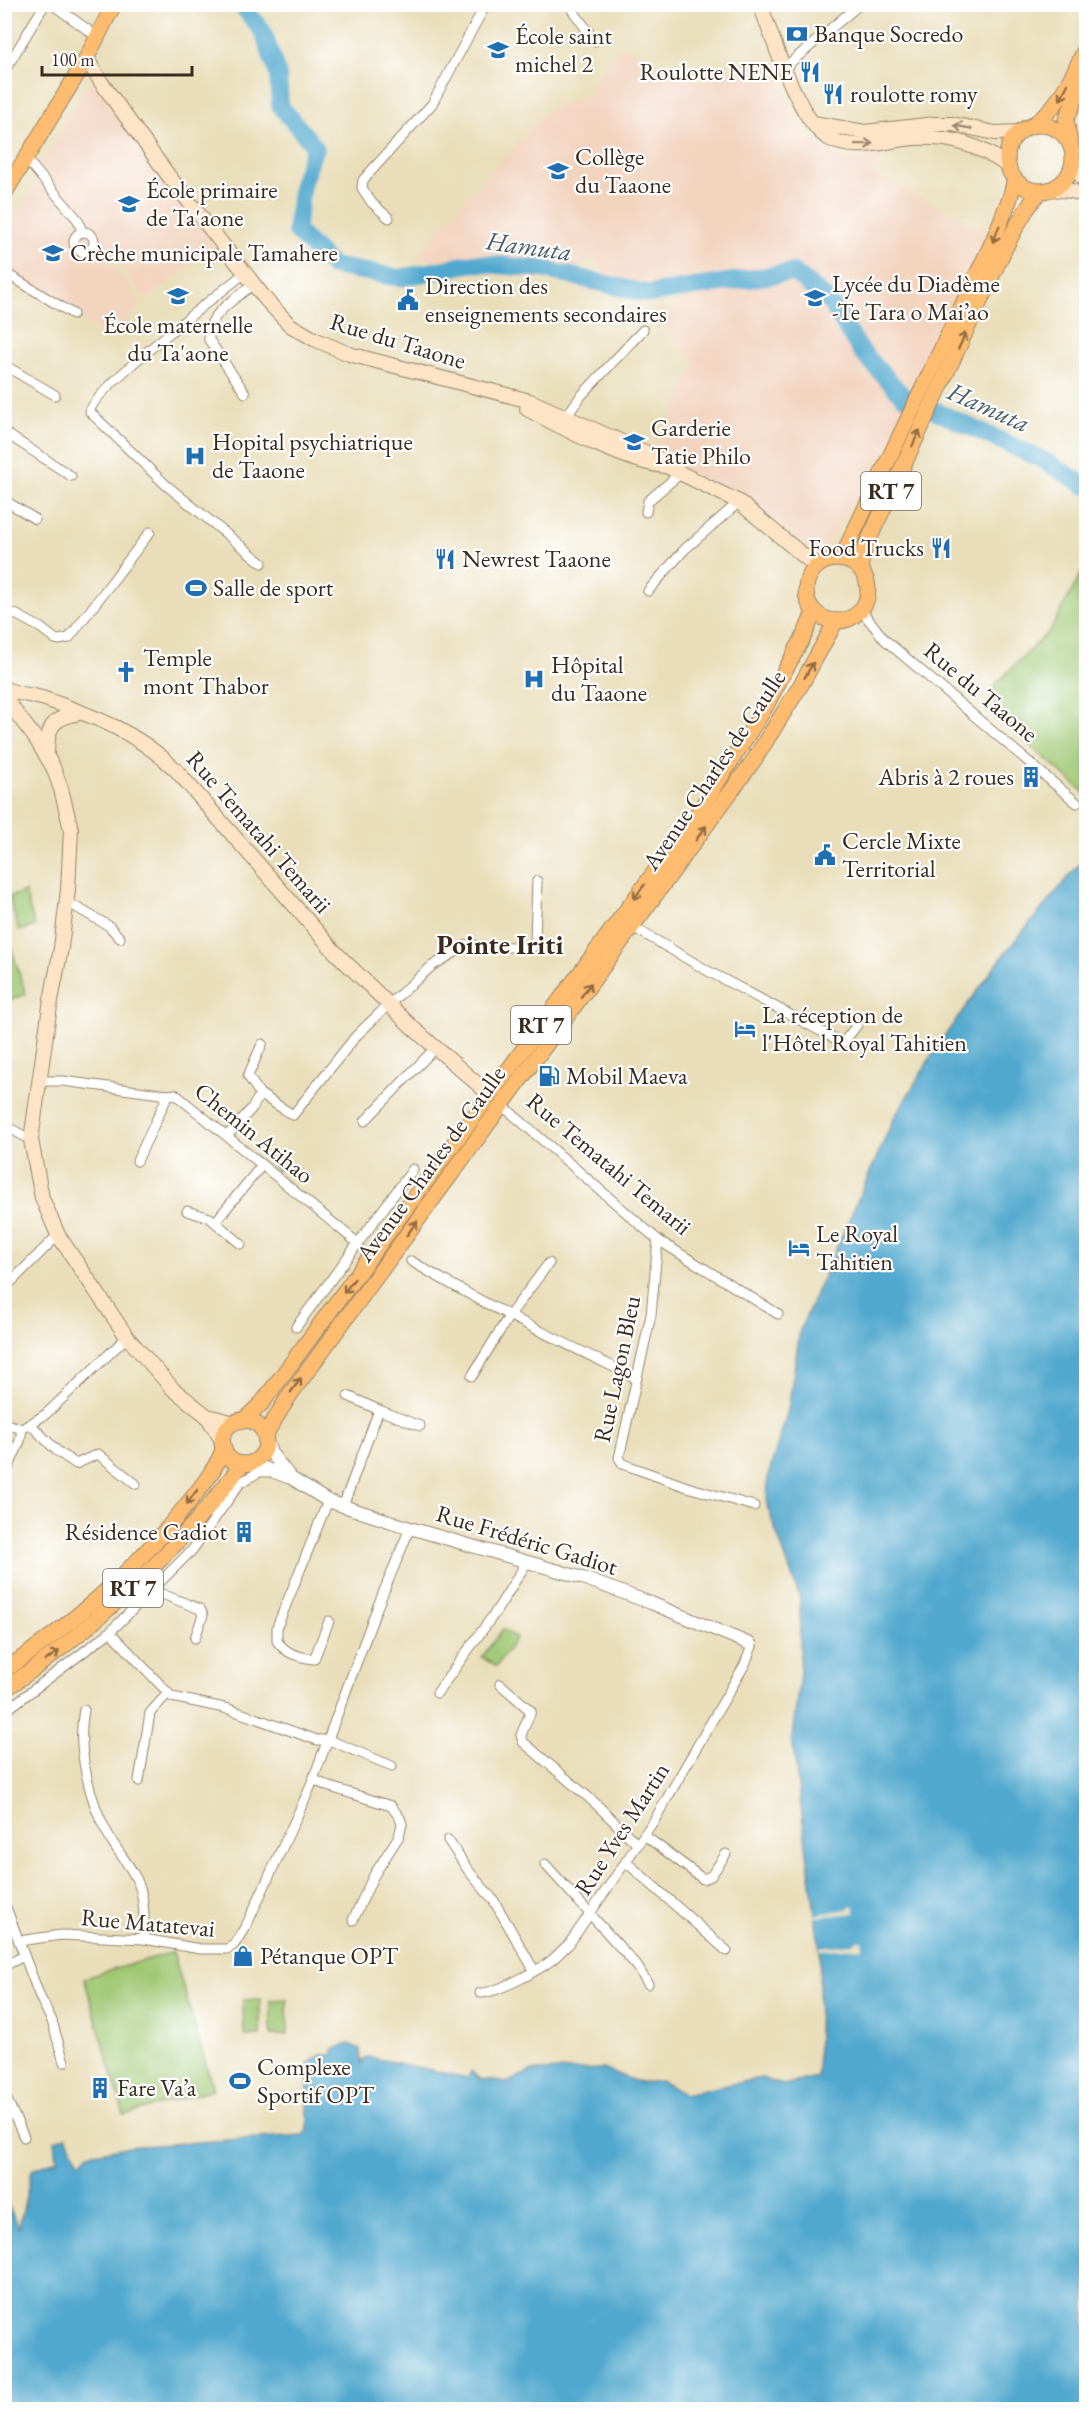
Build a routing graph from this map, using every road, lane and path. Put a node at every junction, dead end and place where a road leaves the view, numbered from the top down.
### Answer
1 (45, 4) edge
2 (52, 4) edge
3 (114, 4) edge
4 (486, 4) edge
5 (568, 4) edge
6 (760, 4) edge
7 (860, 4) edge
8 (99, 38) junction
9 (595, 41) dead end
10 (1086, 48) edge
11 (87, 59) junction
12 (784, 68) junction
13 (4, 72) edge
14 (1086, 77) edge
15 (813, 123) junction
16 (1026, 129) junction
17 (1072, 153) junction
18 (26, 159) junction
19 (1012, 173) junction
20 (1086, 183) edge
21 (1045, 190) junction
22 (4, 194) edge
23 (1086, 196) edge
24 (389, 218) dead end
25 (82, 232) dead end
26 (4, 272) edge
27 (245, 273) junction
28 (254, 284) junction
29 (73, 314) dead end
30 (643, 330) dead end
31 (4, 365) edge
32 (930, 390) junction
33 (245, 393) dead end
34 (56, 395) dead end
35 (920, 412) junction
36 (563, 421) junction
37 (4, 432) edge
38 (681, 473) junction
39 (71, 476) dead end
40 (4, 500) edge
41 (739, 502) junction
42 (646, 512) dead end
43 (35, 519) dead end
44 (150, 532) dead end
45 (841, 559) junction
46 (262, 563) dead end
47 (817, 567) junction
48 (860, 568) junction
49 (648, 591) dead end
50 (861, 610) junction
51 (814, 612) junction
52 (4, 621) edge
53 (836, 621) junction
54 (8, 692) edge
55 (79, 713) junction
56 (47, 755) junction
57 (1077, 803) dead end
58 (537, 881) dead end
59 (67, 902) junction
60 (633, 927) junction
61 (120, 938) dead end
62 (387, 1005) junction
63 (857, 1025) dead end
64 (262, 1044) dead end
65 (435, 1048) junction
66 (39, 1081) junction
67 (489, 1094) junction
68 (168, 1095) junction
69 (260, 1095) junction
70 (503, 1106) junction
71 (365, 1121) dead end
72 (4, 1125) edge
73 (227, 1136) junction
74 (31, 1140) junction
75 (137, 1161) dead end
76 (262, 1165) junction
77 (413, 1169) dead end
78 (187, 1211) dead end
79 (216, 1221) junction
80 (58, 1235) junction
81 (658, 1240) junction
82 (241, 1244) dead end
83 (359, 1244) junction
84 (411, 1261) dead end
85 (549, 1263) dead end
86 (4, 1289) edge
87 (778, 1314) dead end
88 (509, 1316) junction
89 (296, 1327) dead end
90 (127, 1337) junction
91 (472, 1376) dead end
92 (636, 1378) junction
93 (348, 1396) dead end
94 (379, 1410) junction
95 (207, 1416) junction
96 (239, 1422) junction
97 (4, 1423) edge
98 (26, 1426) junction
99 (420, 1426) dead end
100 (265, 1437) junction
101 (223, 1445) junction
102 (246, 1464) junction
103 (271, 1470) junction
104 (4, 1478) edge
105 (291, 1478) junction
106 (136, 1484) dead end
107 (328, 1501) junction
108 (343, 1506) junction
109 (754, 1506) dead end
110 (410, 1528) junction
111 (527, 1562) junction
112 (152, 1590) junction
113 (329, 1621) dead end
114 (115, 1636) dead end
115 (195, 1638) dead end
116 (750, 1644) joint
117 (4, 1671) edge
118 (500, 1684) dead end
119 (4, 1690) edge
120 (168, 1693) junction
121 (437, 1693) dead end
122 (84, 1710) dead end
123 (4, 1713) edge
124 (329, 1740) junction
125 (392, 1766) dead end
126 (313, 1779) junction
127 (139, 1781) dead end
128 (644, 1835) junction
129 (448, 1840) dead end
130 (638, 1845) junction
131 (726, 1854) dead end
132 (626, 1863) junction
133 (545, 1864) dead end
134 (4, 1902) edge
135 (590, 1913) junction
136 (353, 1920) dead end
137 (144, 1940) junction
138 (19, 1941) junction
139 (727, 1951) dead end
140 (24, 1956) junction
141 (4, 1966) edge
142 (534, 1970) junction
143 (648, 1984) dead end
144 (480, 1993) dead end
145 (64, 2062) dead end
146 (4, 2093) edge
147 (24, 2137) dead end

1 - 13 street
2 - 8 street
3 - 8 main road
4 - 24 street
5 - 9 street
6 - 12 main road
7 - 12 street
8 - 11 main road
10 -> 16 main road, RT 7
11 - 18 main road
11 - 27 main road, Rue du Taaone
12 - 15 main road
14 - 17 main road
16 -> 15 main road
15 -> 19 main road
16 - 17 main road
16 - 19 main road, RT 7
17 - 20 main road
17 - 21 main road, RT 7
18 - 22 main road
18 - 25 street
19 - 21 main road
19 -> 32 main road, RT 7
21 - 23 main road
32 -> 21 main road, RT 7
26 - 29 street
27 - 28 main road, Rue du Taaone
27 - 46 street
28 - 33 street
28 - 36 main road, Rue du Taaone
30 - 36 street
31 - 34 street
32 - 35 main road, RT 7
35 - 45 main road, RT 7
48 -> 35 main road, RT 7
36 - 38 main road, Rue du Taaone
37 - 39 street
38 - 41 main road, Rue du Taaone
38 - 42 street
40 - 43 street
41 - 47 main road, Rue du Taaone
41 - 49 street
44 - 52 street
45 - 47 main road
45 - 48 main road
47 - 51 main road
48 - 50 main road
50 - 53 main road
50 - 57 street, Rue du Taaone
51 - 53 main road
51 -> 67 main road, Avenue Charles de Gaulle / RT 7
60 -> 53 main road, Avenue Charles de Gaulle / RT 7
54 - 55 main road, Rue Tematahi Temarii
54 - 56 main road
55 - 56 main road
55 - 62 main road, Rue Tematahi Temarii
56 - 59 main road
58 - 62 street
59 - 61 street
59 - 66 main road
60 - 63 street
70 -> 60 main road, Avenue Charles de Gaulle / RT 7
62 - 65 main road, Rue Tematahi Temarii
62 - 69 street
64 - 69 street
65 - 67 main road, Rue Tematahi Temarii
65 - 71 street
66 - 68 street, Chemin Atihao
66 - 74 main road
67 -> 96 main road, Avenue Charles de Gaulle / RT 7
68 - 73 street, Chemin Atihao
68 - 75 street
69 - 73 street
70 - 81 street, Rue Tematahi Temarii
100 -> 70 main road, Avenue Charles de Gaulle / RT 7
72 - 74 street
73 - 76 street, Chemin Atihao
74 - 80 main road
76 - 79 street
76 - 83 street, Chemin Atihao
77 - 83 street
78 - 79 street
79 - 82 street
80 - 86 street
80 - 90 main road
81 - 87 street, Rue Tematahi Temarii
81 - 92 street, Rue Lagon Bleu
83 - 89 street
84 - 88 street
85 - 88 street
88 - 91 street
88 - 92 street
90 - 95 main road
90 - 98 street
92 - 109 street, Rue Lagon Bleu
93 - 94 street
94 - 99 street
94 - 108 street
95 - 96 main road
95 - 101 main road
96 - 100 main road
96 - 101 main road, RT 7
97 - 98 street
98 - 104 street
98 - 106 street
100 - 102 main road, RT 7
100 - 105 street, Rue Frédéric Gadiot
101 - 102 main road
101 -> 117 main road, RT 7
102 - 103 street, Rue Frédéric Gadiot
119 -> 102 main road, RT 7
103 - 105 street, Rue Frédéric Gadiot
103 - 112 street
105 - 107 street, Rue Frédéric Gadiot
107 - 108 street, Rue Frédéric Gadiot
107 - 113 street
108 - 110 street, Rue Frédéric Gadiot
110 - 111 street, Rue Frédéric Gadiot
110 - 124 street, Rue Matatevai
111 - 116 street, Rue Frédéric Gadiot
111 - 121 street
112 - 115 street
112 - 123 street
114 - 120 street
116 - 128 street, Rue Yves Martin
118 - 130 street
120 - 124 street
120 - 127 street
122 - 137 street
124 - 125 street
124 - 126 street, Rue Matatevai
126 - 136 street
126 - 137 street, Rue Matatevai
128 - 130 street, Rue Yves Martin
128 - 131 street
129 - 142 street
130 - 132 street, Rue Yves Martin
132 - 135 street, Rue Yves Martin
132 - 139 street
133 - 135 street
134 - 138 street
135 - 142 street, Rue Yves Martin
135 - 143 street
137 - 138 street, Rue Matatevai
138 - 140 street
140 - 141 street
140 - 145 street
142 - 144 street, Rue Yves Martin
146 - 147 street

